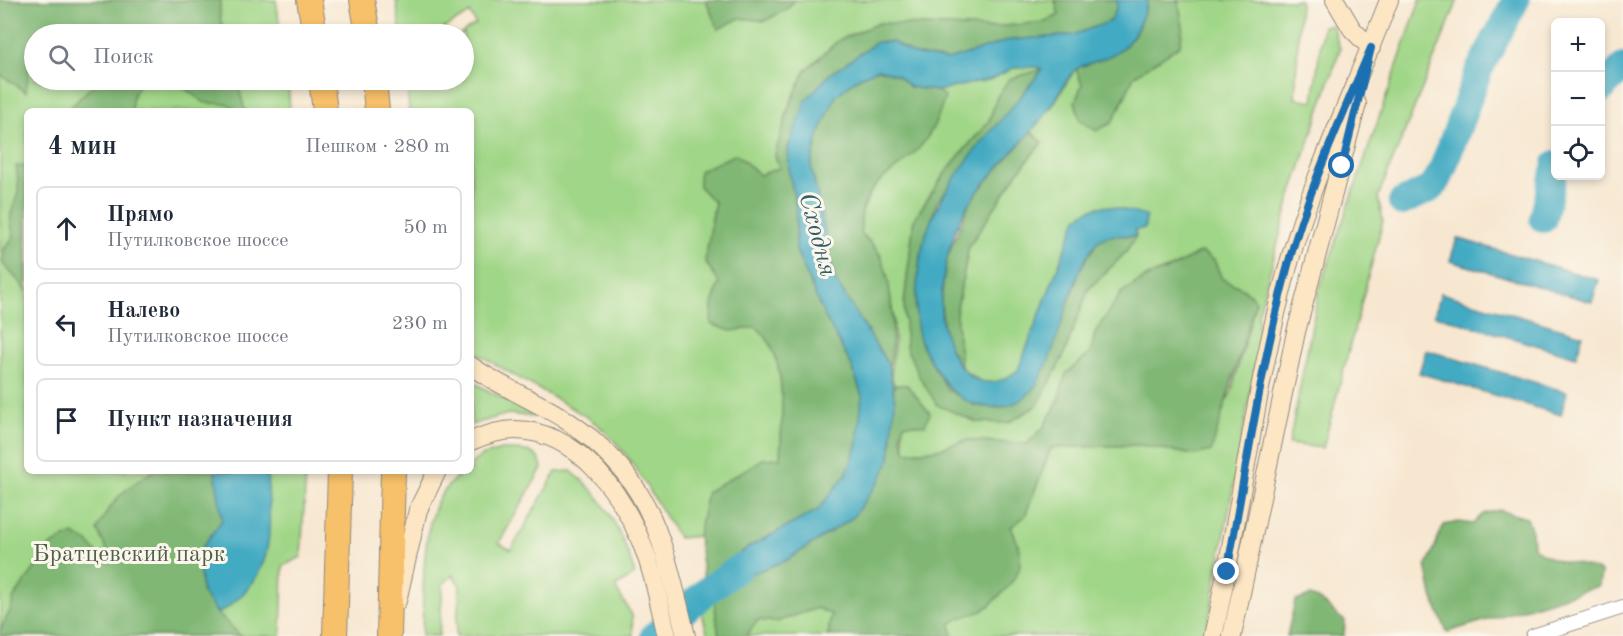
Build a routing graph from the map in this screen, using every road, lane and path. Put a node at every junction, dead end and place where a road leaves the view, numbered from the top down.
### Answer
1 (309, 0) edge
2 (362, 0) edge
3 (1335, 0) edge
4 (1389, 0) edge
5 (313, 24) edge
6 (366, 24) edge
7 (1371, 48) junction
8 (322, 90) edge
9 (376, 90) edge
10 (325, 108) edge
11 (379, 108) edge
12 (474, 368) edge
13 (474, 440) edge
14 (340, 474) edge
15 (393, 474) edge
16 (436, 474) edge
17 (1623, 607) edge
18 (389, 635) edge
19 (335, 636) edge
20 (667, 636) edge
21 (686, 636) edge
22 (1213, 636) edge
23 (1232, 636) edge
24 (1533, 636) edge

1 - 5 highway
2 - 6 highway
3 - 7 main road
4 - 7 main road
7 - 22 main road
7 - 23 main road
8 - 10 highway
9 - 11 highway
12 - 21 main road
13 - 20 main road
14 - 19 highway
15 - 18 highway
16 - 18 main road
17 - 24 street

